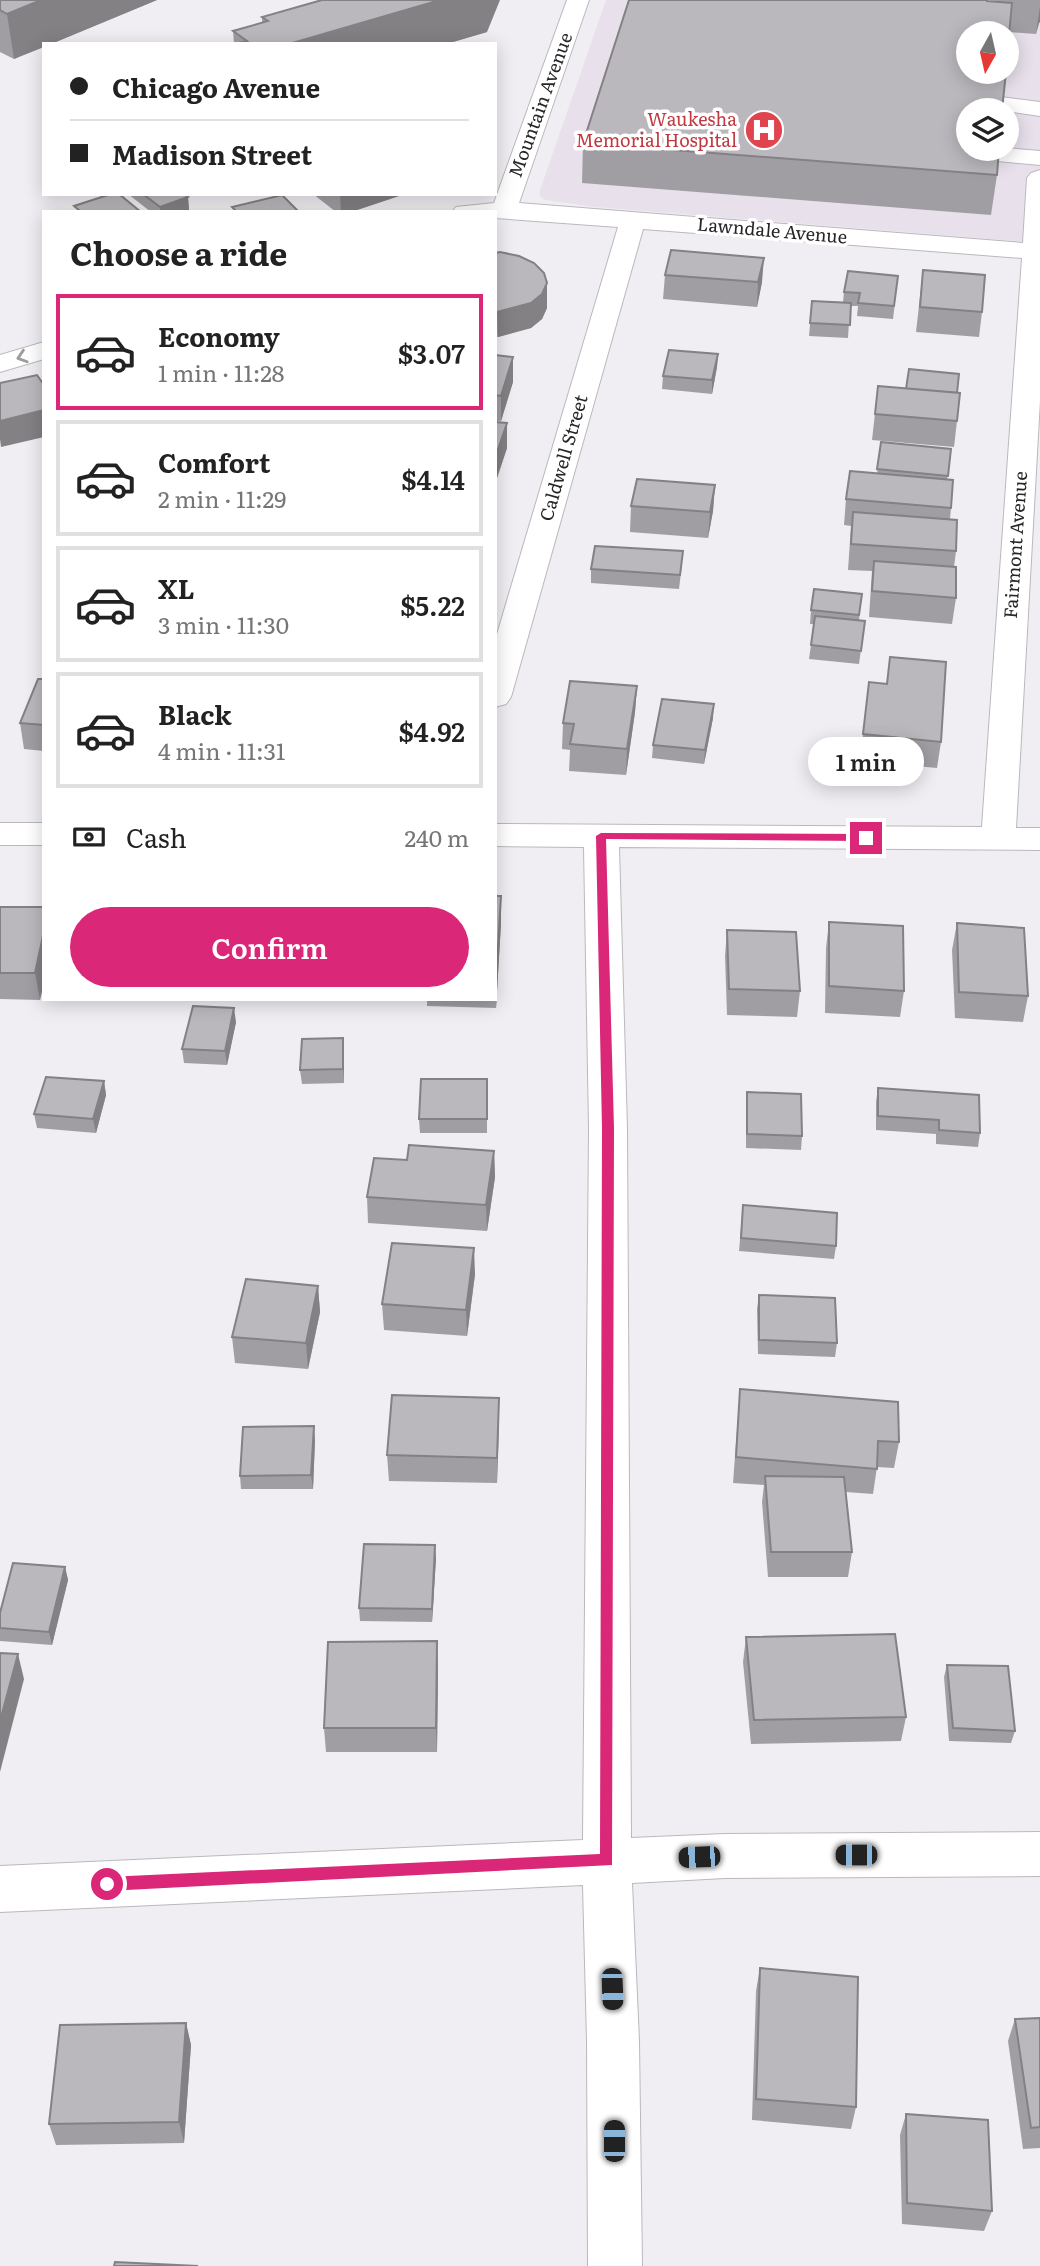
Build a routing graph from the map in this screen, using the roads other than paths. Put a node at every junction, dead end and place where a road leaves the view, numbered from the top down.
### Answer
1 (578, 0) edge
2 (1019, 106) edge
3 (1040, 108) edge
4 (1019, 157) edge
5 (1040, 159) edge
6 (1040, 178) edge
7 (503, 209) junction
8 (490, 210) edge
9 (634, 220) junction
10 (1038, 252) edge
11 (42, 351) edge
12 (0, 364) edge
13 (497, 690) edge
14 (0, 834) edge
15 (42, 834) edge
16 (497, 835) edge
17 (601, 836) junction
18 (999, 838) junction
19 (1040, 839) edge
20 (1040, 1854) edge
21 (607, 1860) junction
22 (0, 1889) edge
23 (615, 2266) edge

1 - 7 street, Mountain Avenue
2 - 3 street
4 - 5 street
6 - 10 street, Fairmont Avenue
7 - 8 street, Lawndale Avenue
7 - 9 street, Lawndale Avenue
9 - 10 street, Lawndale Avenue
9 - 13 street, Caldwell Street
10 - 18 street, Fairmont Avenue
11 -> 12 street
14 - 15 street
16 - 17 street
17 - 18 street
17 - 21 street
18 - 19 street
20 - 21 street
21 - 22 street
21 - 23 street

